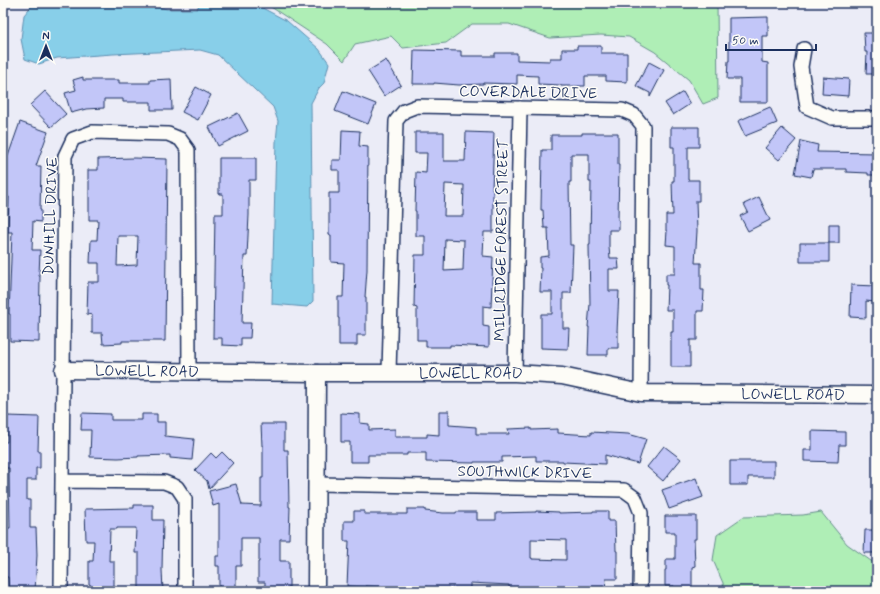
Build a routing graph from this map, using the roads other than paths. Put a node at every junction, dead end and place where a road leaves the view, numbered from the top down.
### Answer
1 (804, 49) dead end
2 (520, 108) junction
3 (877, 118) edge
4 (63, 370) junction
5 (189, 372) junction
6 (389, 372) junction
7 (317, 373) junction
8 (515, 373) junction
9 (641, 393) junction
10 (877, 395) edge
11 (62, 481) junction
12 (317, 484) junction
13 (61, 591) edge
14 (185, 591) edge
15 (316, 591) edge
16 (640, 591) edge

1 - 3 street
2 - 6 street, COVERDALE DRIVE
2 - 8 street, MILLRIDGE FOREST STREET
2 - 9 street, COVERDALE DRIVE
4 - 5 street, LOWELL ROAD
4 - 5 street, DUNHILL DRIVE
4 - 11 street, DUNHILL DRIVE
5 - 7 street, LOWELL ROAD
6 - 7 street, LOWELL ROAD
6 - 8 street, LOWELL ROAD
7 - 12 street
8 - 9 street, LOWELL ROAD
9 - 10 street, LOWELL ROAD
11 - 13 street, DUNHILL DRIVE
11 - 14 street
12 - 15 street
12 - 16 street, SOUTHWICK DRIVE

